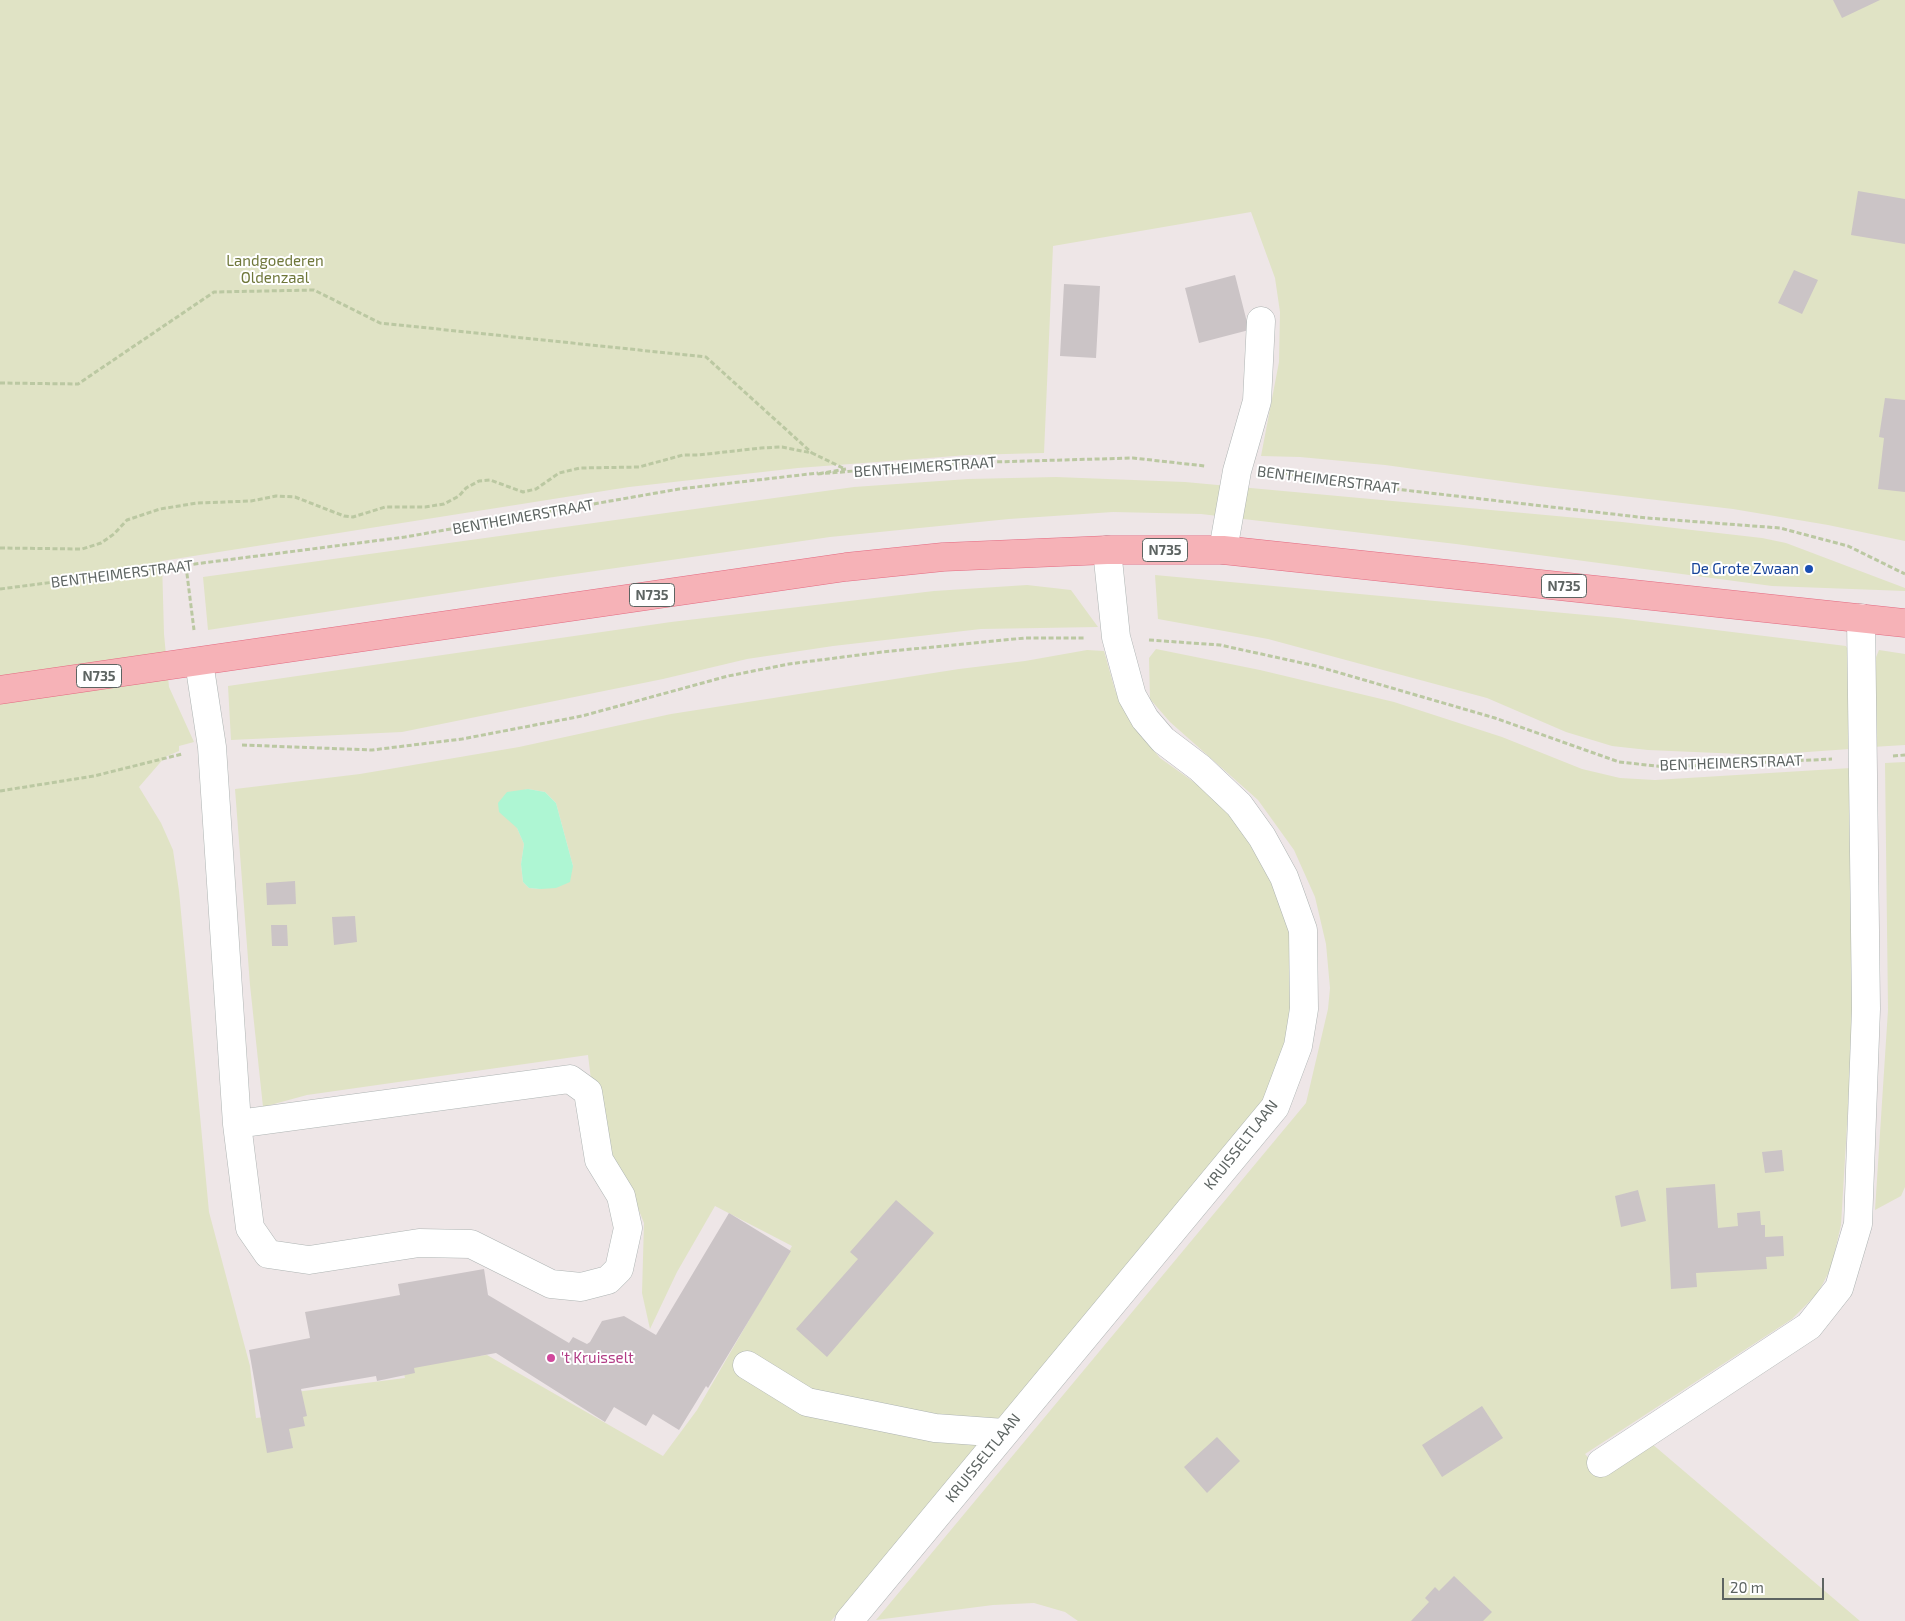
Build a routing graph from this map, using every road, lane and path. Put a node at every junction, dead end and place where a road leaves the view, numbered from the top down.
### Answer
1 (1261, 321) dead end
2 (0, 383) edge
3 (812, 453) junction
4 (846, 469) junction
5 (1237, 471) junction
6 (0, 548) edge
7 (1107, 550) junction
8 (1223, 550) junction
9 (186, 566) junction
10 (1905, 574) edge
11 (0, 589) edge
12 (1861, 618) junction
13 (1905, 623) edge
14 (1116, 637) junction
15 (199, 662) junction
16 (0, 690) edge
17 (212, 747) junction
18 (1905, 755) edge
19 (1861, 757) junction
20 (0, 792) edge
21 (237, 1124) junction
22 (747, 1365) dead end
23 (1004, 1433) junction
24 (1601, 1463) dead end
25 (849, 1621) edge

1 - 5 street
2 - 3 path
3 - 4 path
3 - 6 path
4 - 5 path, BENTHEIMERSTRAAT
4 - 9 path, BENTHEIMERSTRAAT
5 - 8 street
5 - 10 path, BENTHEIMERSTRAAT
7 - 8 main road, N735
7 - 14 street, KRUISSELTLAAN
7 - 15 main road, N735
8 - 12 main road, N735
9 - 11 path, BENTHEIMERSTRAAT
9 - 15 path
12 - 13 main road, N735
12 - 19 street
14 - 17 path, BENTHEIMERSTRAAT
14 - 19 path, BENTHEIMERSTRAAT
14 - 23 street, KRUISSELTLAAN
15 - 16 main road, N735
15 - 17 street
17 - 20 path, BENTHEIMERSTRAAT
17 - 21 street
18 - 19 path, BENTHEIMERSTRAAT
19 - 24 street
21 - 21 street
22 - 23 street
23 - 25 street, KRUISSELTLAAN

